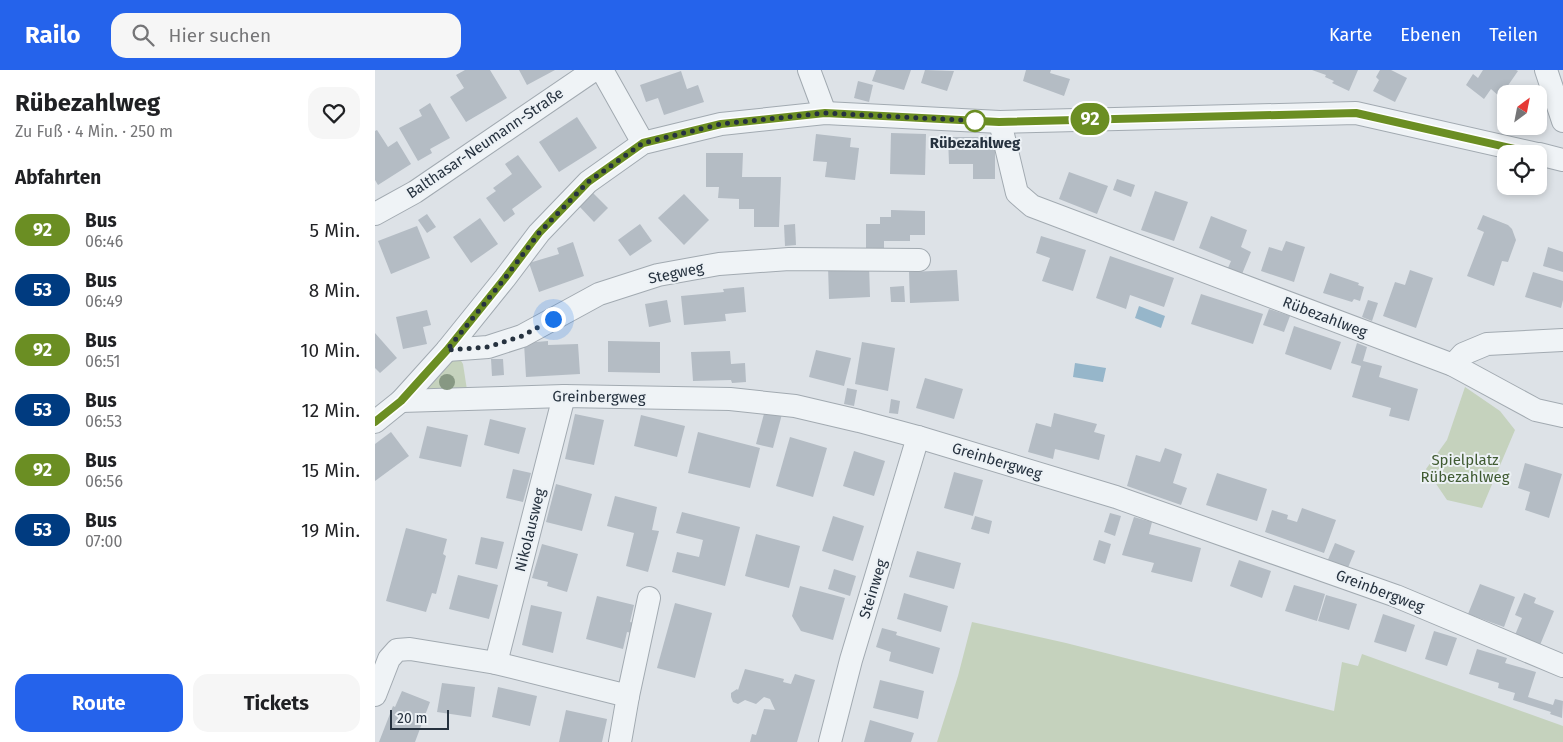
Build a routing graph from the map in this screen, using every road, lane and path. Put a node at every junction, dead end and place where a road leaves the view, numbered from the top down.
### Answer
1 (594, 70) edge
2 (602, 70) edge
3 (809, 70) edge
4 (1546, 70) edge
5 (825, 113) junction
6 (1563, 121) edge
7 (999, 122) junction
8 (643, 143) junction
9 (1498, 145) edge
10 (1547, 156) edge
11 (1563, 160) edge
12 (375, 214) edge
13 (919, 260) dead end
14 (1563, 340) edge
15 (447, 350) junction
16 (1453, 365) junction
17 (564, 396) junction
18 (401, 401) junction
19 (1563, 416) edge
20 (375, 422) edge
21 (918, 437) junction
22 (649, 598) dead end
23 (496, 663) junction
24 (1563, 666) edge
25 (375, 695) edge
26 (628, 696) junction
27 (620, 742) edge
28 (830, 742) edge

1 - 12 street, Balthasar-Neumann-Straße
2 - 8 street
3 - 5 street
4 - 6 street
5 - 7 street
5 - 8 street
7 - 9 street
7 - 16 street, Rübezahlweg
8 - 15 street
10 - 11 street
13 - 15 street, Stegweg
14 - 16 street
15 - 18 street
16 - 19 street, Rübezahlweg
17 - 18 street, Greinbergweg
17 - 21 street, Greinbergweg
17 - 23 street, Nikolausweg
18 - 20 street
21 - 24 street, Greinbergweg
21 - 28 street, Steinweg
22 - 26 street
23 - 25 street
23 - 26 street
26 - 27 street

